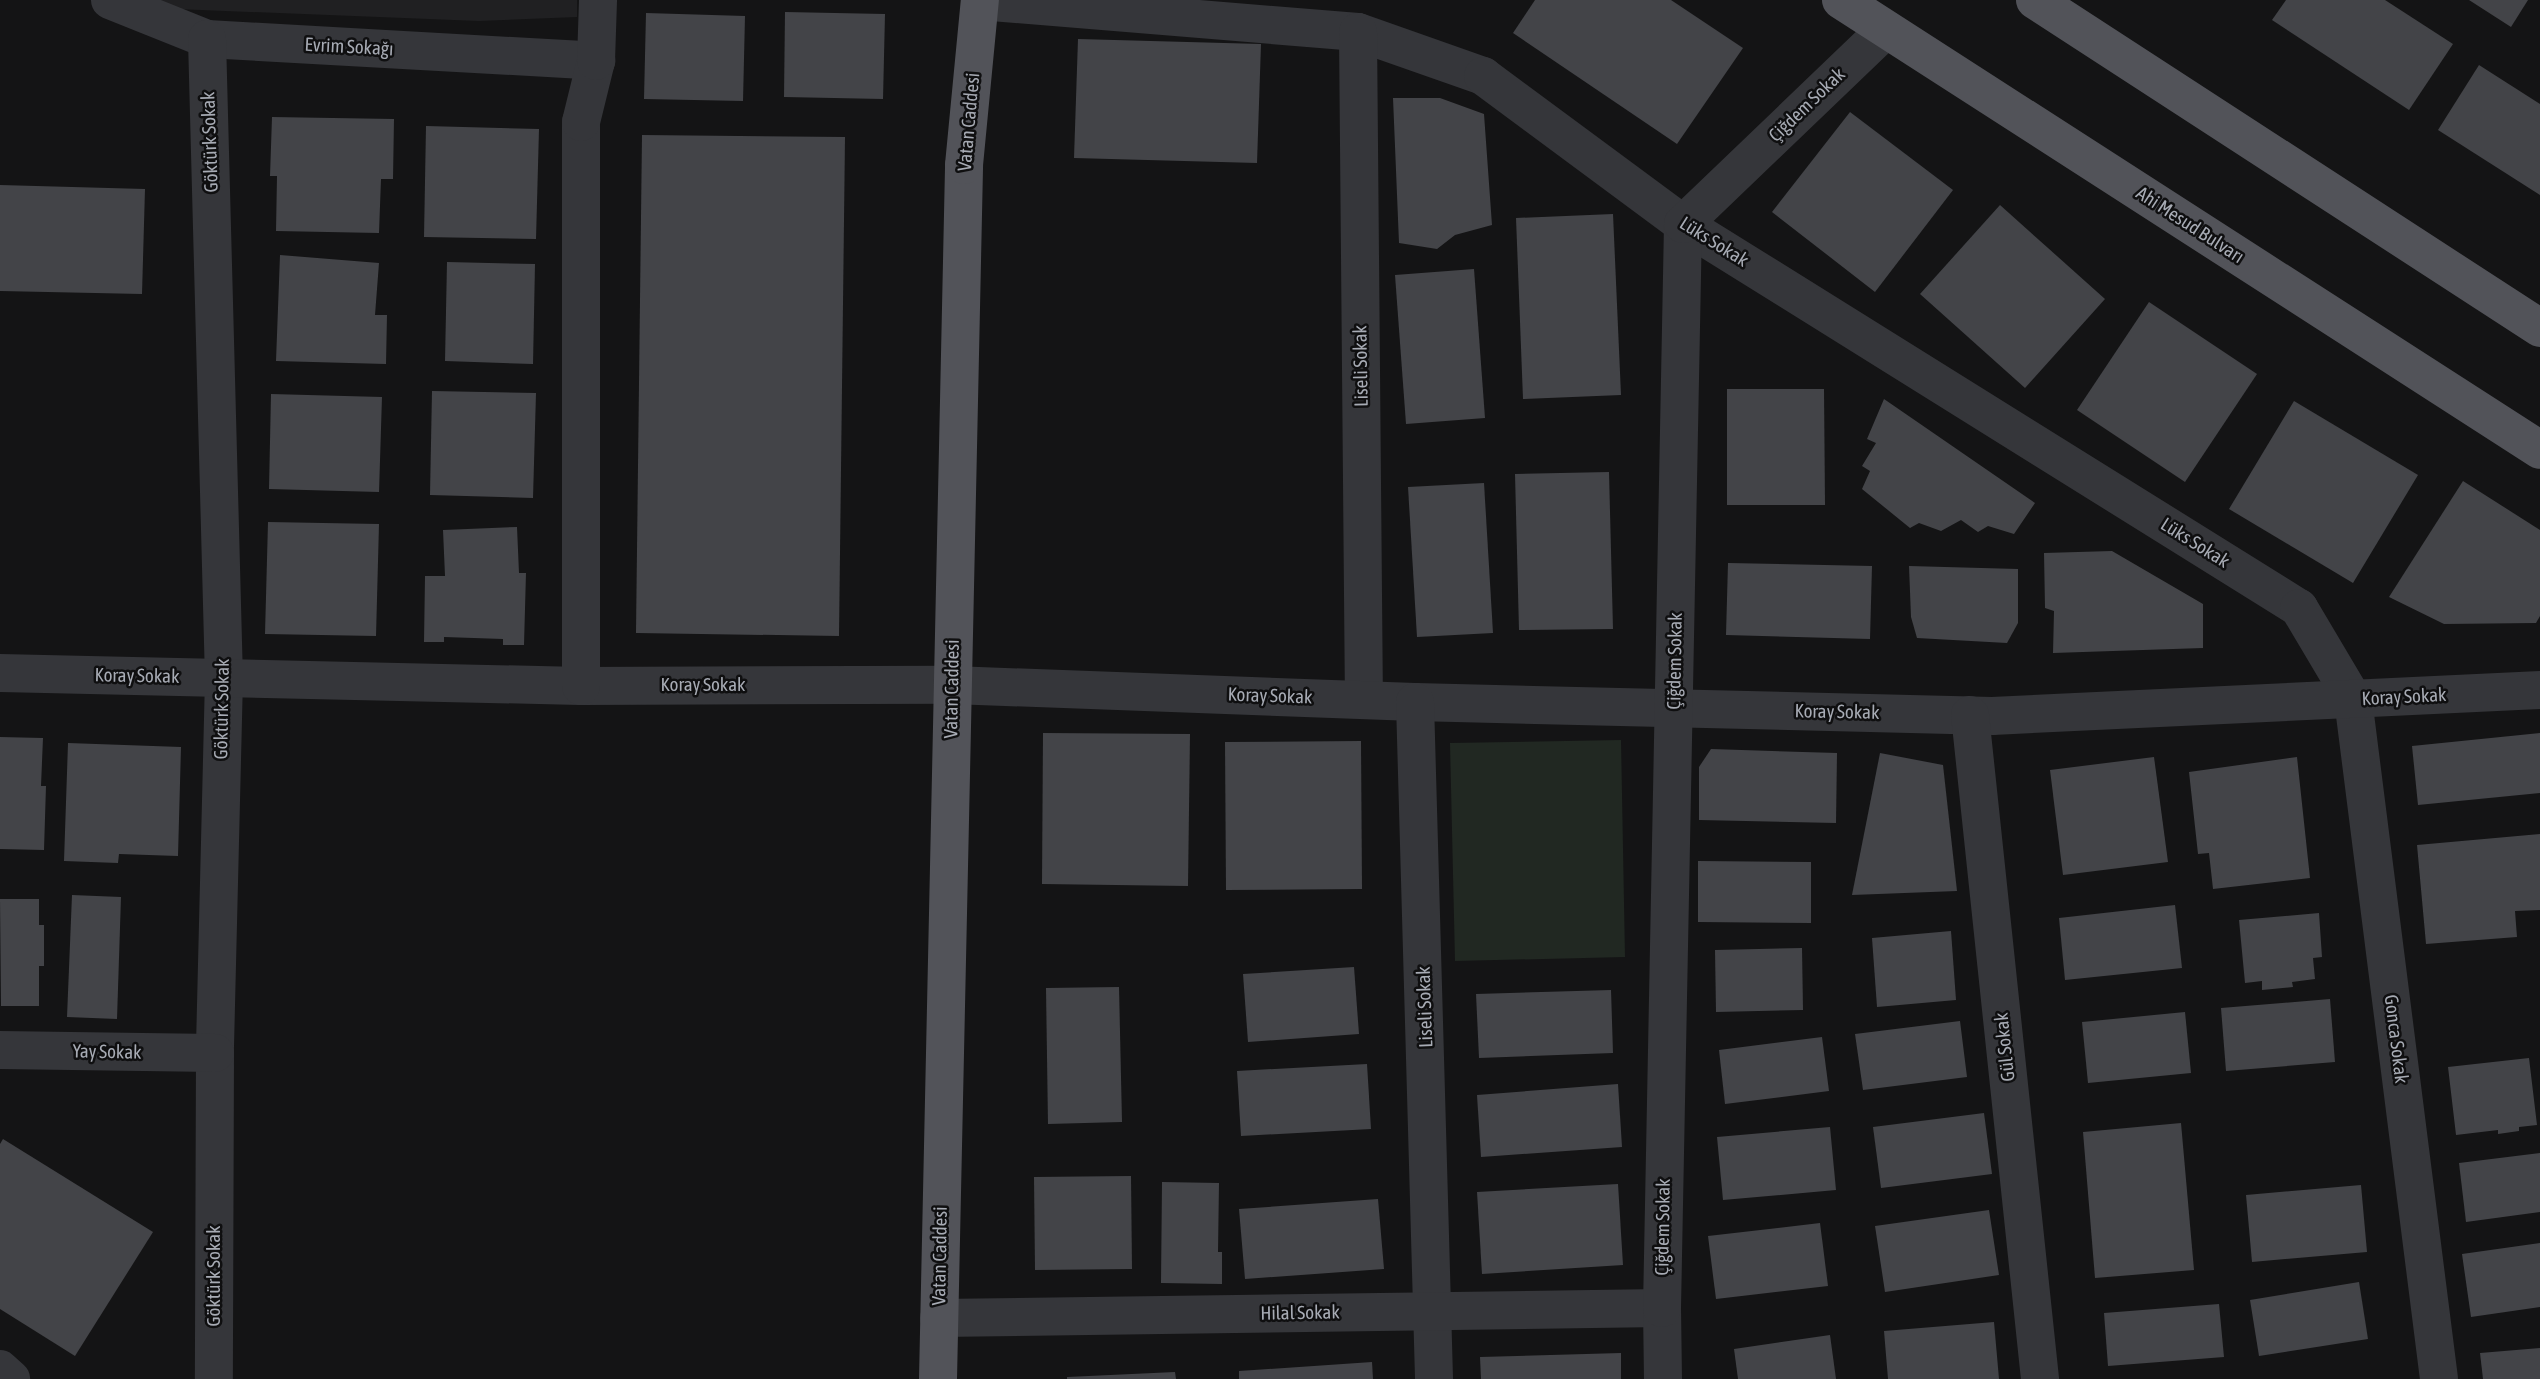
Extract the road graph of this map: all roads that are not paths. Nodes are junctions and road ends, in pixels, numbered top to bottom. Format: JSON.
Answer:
{"nodes":[{"id":1,"x":110,"y":0,"type":"edge"},
{"id":2,"x":598,"y":0,"type":"edge"},
{"id":3,"x":980,"y":0,"type":"edge"},
{"id":4,"x":1841,"y":0,"type":"edge"},
{"id":5,"x":2035,"y":0,"type":"edge"},
{"id":6,"x":1886,"y":29,"type":"junction"},
{"id":7,"x":1358,"y":32,"type":"junction"},
{"id":8,"x":207,"y":39,"type":"junction"},
{"id":9,"x":596,"y":61,"type":"junction"},
{"id":10,"x":1683,"y":224,"type":"junction"},
{"id":11,"x":2540,"y":328,"type":"edge"},
{"id":12,"x":2540,"y":450,"type":"edge"},
{"id":13,"x":0,"y":673,"type":"edge"},
{"id":14,"x":224,"y":678,"type":"junction"},
{"id":15,"x":952,"y":685,"type":"junction"},
{"id":16,"x":581,"y":686,"type":"junction"},
{"id":17,"x":2540,"y":690,"type":"edge"},
{"id":18,"x":2353,"y":699,"type":"junction"},
{"id":19,"x":1364,"y":700,"type":"junction"},
{"id":20,"x":1415,"y":702,"type":"junction"},
{"id":21,"x":1674,"y":709,"type":"junction"},
{"id":22,"x":1970,"y":715,"type":"junction"},
{"id":23,"x":0,"y":1050,"type":"edge"},
{"id":24,"x":215,"y":1053,"type":"junction"},
{"id":25,"x":1662,"y":1308,"type":"junction"},
{"id":26,"x":1434,"y":1312,"type":"junction"},
{"id":27,"x":939,"y":1318,"type":"junction"},
{"id":28,"x":0,"y":1369,"type":"edge"},
{"id":29,"x":11,"y":1379,"type":"edge"},
{"id":30,"x":214,"y":1379,"type":"edge"},
{"id":31,"x":939,"y":1379,"type":"edge"},
{"id":32,"x":1434,"y":1379,"type":"edge"},
{"id":33,"x":1663,"y":1379,"type":"edge"},
{"id":34,"x":2039,"y":1379,"type":"edge"},
{"id":35,"x":2439,"y":1379,"type":"edge"}],
"edges":[{"from":1,"to":8,"type":"street","name":"Evrim Sokağı"},
{"from":2,"to":9,"type":"street"},
{"from":3,"to":7,"type":"street","name":"Lüks Sokak"},
{"from":3,"to":15,"type":"main road","name":"Vatan Caddesi"},
{"from":4,"to":6,"type":"main road","name":"Ahi Mesud Bulvarı"},
{"from":5,"to":11,"type":"main road"},
{"from":6,"to":10,"type":"street","name":"Çiğdem Sokak"},
{"from":6,"to":12,"type":"main road","name":"Ahi Mesud Bulvarı"},
{"from":7,"to":10,"type":"street","name":"Lüks Sokak"},
{"from":7,"to":19,"type":"street","name":"Liseli Sokak"},
{"from":8,"to":9,"type":"street","name":"Evrim Sokağı"},
{"from":8,"to":14,"type":"street","name":"Göktürk Sokak"},
{"from":9,"to":16,"type":"street"},
{"from":10,"to":18,"type":"street","name":"Lüks Sokak"},
{"from":10,"to":21,"type":"street","name":"Çiğdem Sokak"},
{"from":13,"to":14,"type":"street","name":"Koray Sokak"},
{"from":14,"to":16,"type":"street","name":"Koray Sokak"},
{"from":14,"to":24,"type":"street","name":"Göktürk Sokak"},
{"from":15,"to":16,"type":"street","name":"Koray Sokak"},
{"from":15,"to":19,"type":"street","name":"Koray Sokak"},
{"from":15,"to":27,"type":"main road","name":"Vatan Caddesi"},
{"from":17,"to":18,"type":"street","name":"Koray Sokak"},
{"from":18,"to":22,"type":"street","name":"Koray Sokak"},
{"from":18,"to":35,"type":"street","name":"Gonca Sokak"},
{"from":19,"to":20,"type":"street","name":"Koray Sokak"},
{"from":20,"to":21,"type":"street","name":"Koray Sokak"},
{"from":20,"to":26,"type":"street","name":"Liseli Sokak"},
{"from":21,"to":22,"type":"street","name":"Koray Sokak"},
{"from":21,"to":25,"type":"street","name":"Çiğdem Sokak"},
{"from":22,"to":34,"type":"street","name":"Gül Sokak"},
{"from":23,"to":24,"type":"street","name":"Yay Sokak"},
{"from":24,"to":30,"type":"street","name":"Göktürk Sokak"},
{"from":25,"to":26,"type":"street","name":"Hilal Sokak"},
{"from":25,"to":33,"type":"street","name":"Çiğdem Sokak"},
{"from":26,"to":27,"type":"street","name":"Hilal Sokak"},
{"from":26,"to":32,"type":"street","name":"Liseli Sokak"},
{"from":27,"to":31,"type":"main road","name":"Vatan Caddesi"},
{"from":28,"to":29,"type":"street"}]}
